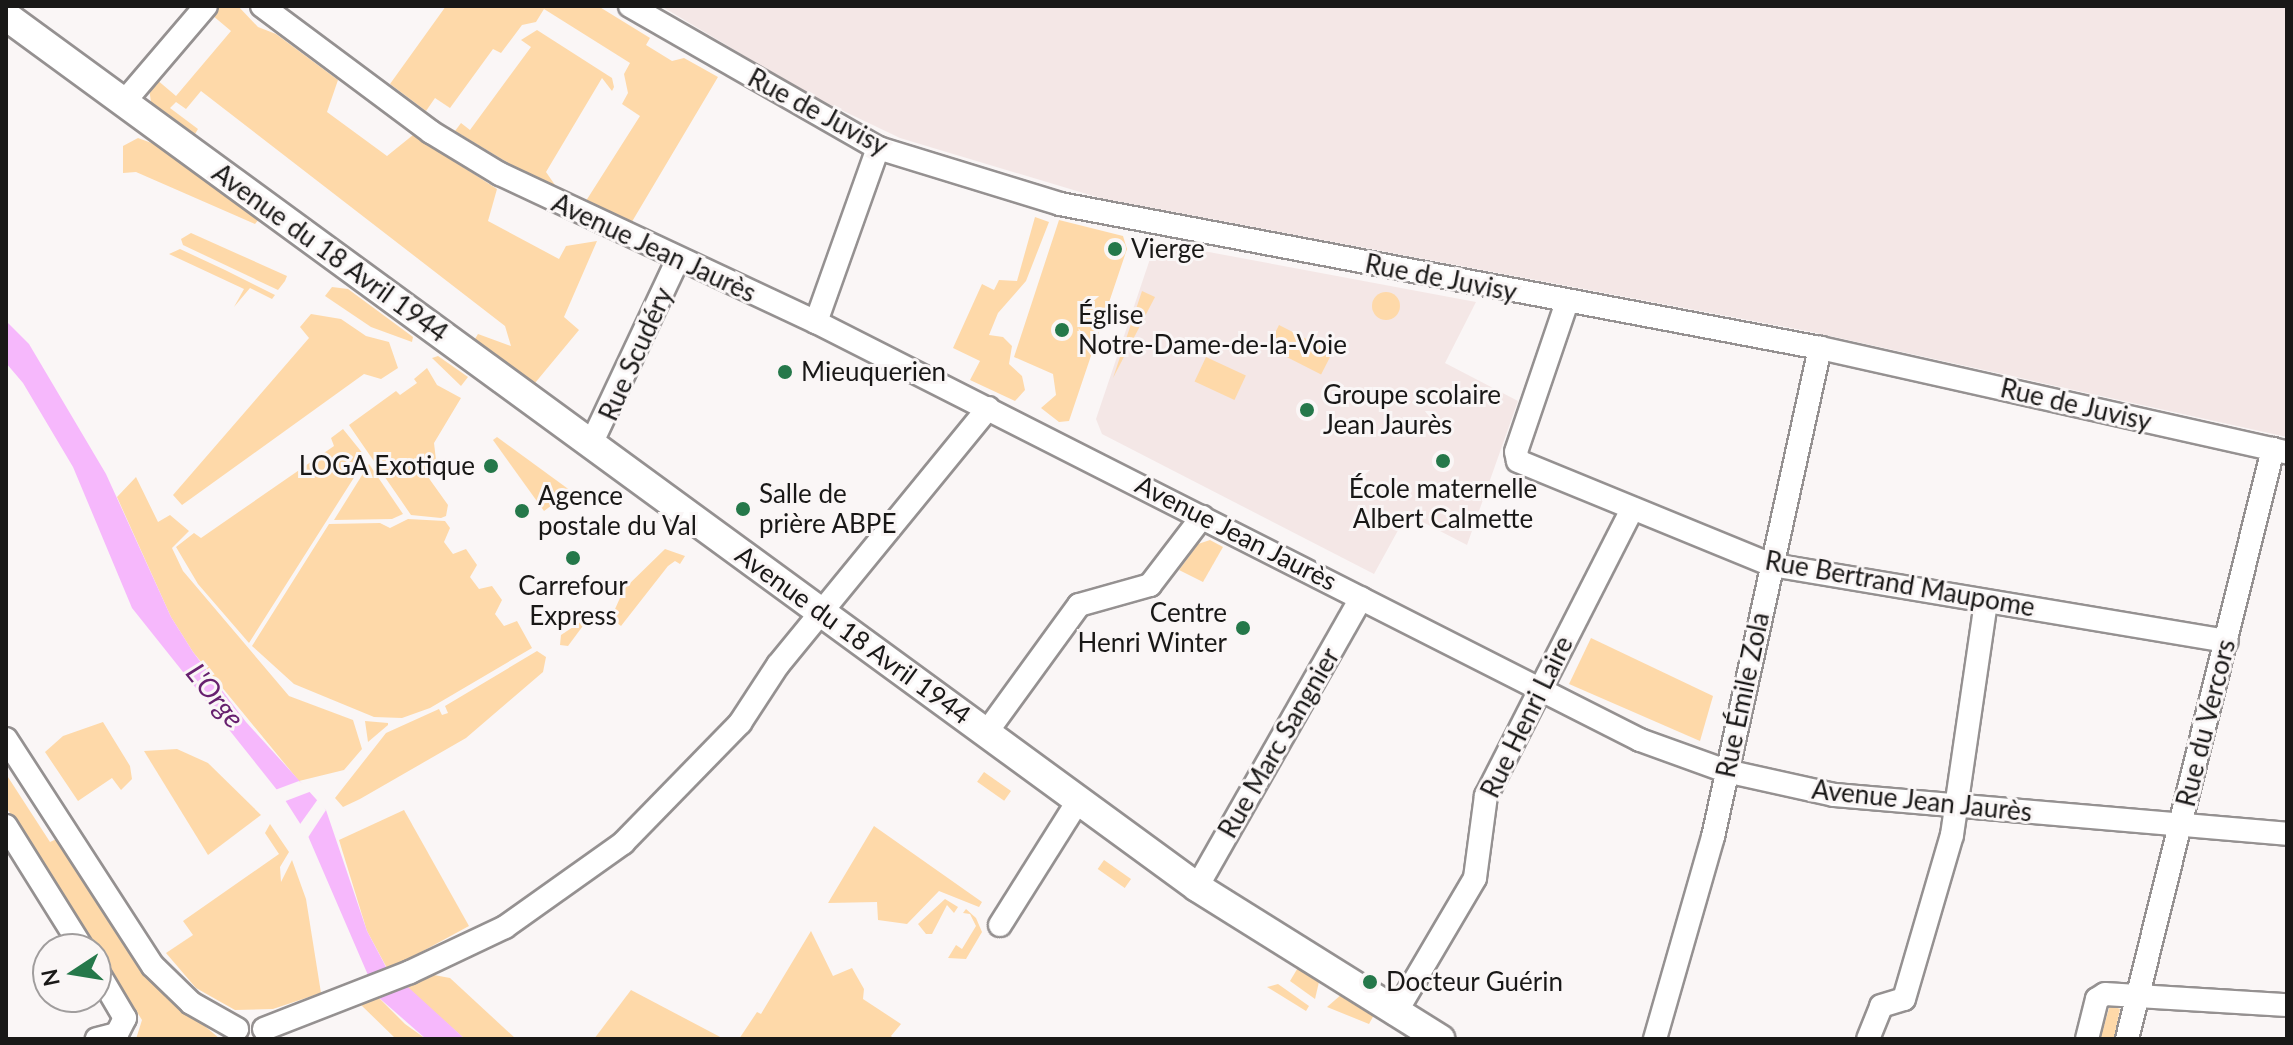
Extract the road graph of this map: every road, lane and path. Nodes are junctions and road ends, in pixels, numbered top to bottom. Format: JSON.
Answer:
{"nodes":[{"id":1,"x":206,"y":6,"type":"edge"},
{"id":2,"x":262,"y":6,"type":"edge"},
{"id":3,"x":630,"y":6,"type":"edge"},
{"id":4,"x":6,"y":16,"type":"edge"},
{"id":5,"x":124,"y":102,"type":"junction"},
{"id":6,"x":878,"y":148,"type":"junction"},
{"id":7,"x":677,"y":261,"type":"junction"},
{"id":8,"x":1567,"y":302,"type":"junction"},
{"id":9,"x":816,"y":322,"type":"junction"},
{"id":10,"x":1820,"y":348,"type":"junction"},
{"id":11,"x":988,"y":408,"type":"junction"},
{"id":12,"x":591,"y":444,"type":"junction"},
{"id":13,"x":2280,"y":451,"type":"edge"},
{"id":14,"x":1632,"y":509,"type":"junction"},
{"id":15,"x":1202,"y":517,"type":"junction"},
{"id":16,"x":1772,"y":565,"type":"junction"},
{"id":17,"x":1361,"y":598,"type":"junction"},
{"id":18,"x":1986,"y":601,"type":"junction"},
{"id":19,"x":822,"y":614,"type":"junction"},
{"id":20,"x":2227,"y":641,"type":"junction"},
{"id":21,"x":1537,"y":690,"type":"junction"},
{"id":22,"x":986,"y":733,"type":"junction"},
{"id":23,"x":6,"y":739,"type":"edge"},
{"id":24,"x":1726,"y":771,"type":"junction"},
{"id":25,"x":1078,"y":801,"type":"junction"},
{"id":26,"x":1955,"y":806,"type":"junction"},
{"id":27,"x":6,"y":826,"type":"edge"},
{"id":28,"x":2180,"y":826,"type":"junction"},
{"id":29,"x":2287,"y":834,"type":"edge"},
{"id":30,"x":1197,"y":887,"type":"junction"},
{"id":31,"x":1000,"y":925,"type":"dead end"},
{"id":32,"x":73,"y":933,"type":"edge"},
{"id":33,"x":112,"y":996,"type":"edge"},
{"id":34,"x":2138,"y":996,"type":"junction"},
{"id":35,"x":2287,"y":1005,"type":"edge"},
{"id":36,"x":1395,"y":1014,"type":"junction"},
{"id":37,"x":236,"y":1034,"type":"edge"},
{"id":38,"x":265,"y":1034,"type":"edge"},
{"id":39,"x":97,"y":1039,"type":"edge"},
{"id":40,"x":1440,"y":1039,"type":"edge"},
{"id":41,"x":1655,"y":1039,"type":"edge"},
{"id":42,"x":1868,"y":1039,"type":"edge"},
{"id":43,"x":2087,"y":1039,"type":"edge"},
{"id":44,"x":2127,"y":1039,"type":"edge"}],
"edges":[{"from":1,"to":5,"type":"street"},
{"from":2,"to":7,"type":"street","name":"Avenue Jean Jaurès"},
{"from":3,"to":6,"type":"street","name":"Rue de Juvisy"},
{"from":4,"to":5,"type":"street","name":"Avenue du 18 Avril 1944"},
{"from":5,"to":12,"type":"street","name":"Avenue du 18 Avril 1944"},
{"from":6,"to":8,"type":"street","name":"Rue de Juvisy"},
{"from":6,"to":9,"type":"street"},
{"from":7,"to":9,"type":"street","name":"Avenue Jean Jaurès"},
{"from":7,"to":12,"type":"street","name":"Rue Scudéry"},
{"from":8,"to":10,"type":"street","name":"Rue de Juvisy"},
{"from":8,"to":14,"type":"street","name":"Rue Bertrand Maupome"},
{"from":9,"to":11,"type":"street","name":"Avenue Jean Jaurès"},
{"from":10,"to":13,"type":"street","name":"Rue de Juvisy"},
{"from":10,"to":16,"type":"street","name":"Rue Émile Zola"},
{"from":11,"to":15,"type":"street","name":"Avenue Jean Jaurès"},
{"from":11,"to":19,"type":"street"},
{"from":12,"to":19,"type":"street","name":"Avenue du 18 Avril 1944"},
{"from":13,"to":20,"type":"street","name":"Rue du Vercors"},
{"from":14,"to":16,"type":"street","name":"Rue Bertrand Maupome"},
{"from":14,"to":21,"type":"street","name":"Rue Henri Laire"},
{"from":15,"to":17,"type":"street","name":"Avenue Jean Jaurès"},
{"from":15,"to":22,"type":"street"},
{"from":16,"to":18,"type":"street","name":"Rue Bertrand Maupome"},
{"from":16,"to":24,"type":"street","name":"Rue Émile Zola"},
{"from":17,"to":21,"type":"street","name":"Avenue Jean Jaurès"},
{"from":17,"to":30,"type":"street","name":"Rue Marc Sangnier"},
{"from":18,"to":20,"type":"street","name":"Rue Bertrand Maupome"},
{"from":18,"to":26,"type":"street"},
{"from":19,"to":22,"type":"street","name":"Avenue du 18 Avril 1944"},
{"from":19,"to":38,"type":"street"},
{"from":20,"to":28,"type":"street","name":"Rue du Vercors"},
{"from":21,"to":24,"type":"street","name":"Avenue Jean Jaurès"},
{"from":21,"to":36,"type":"street","name":"Rue Henri Laire"},
{"from":22,"to":25,"type":"street","name":"Avenue du 18 Avril 1944"},
{"from":23,"to":37,"type":"street"},
{"from":24,"to":26,"type":"street","name":"Avenue Jean Jaurès"},
{"from":24,"to":41,"type":"street","name":"Rue Émile Zola"},
{"from":25,"to":30,"type":"street","name":"Avenue du 18 Avril 1944"},
{"from":25,"to":31,"type":"street"},
{"from":26,"to":28,"type":"street","name":"Avenue Jean Jaurès"},
{"from":26,"to":42,"type":"street"},
{"from":27,"to":32,"type":"street"},
{"from":28,"to":29,"type":"street","name":"Avenue Jean Jaurès"},
{"from":28,"to":34,"type":"street","name":"Rue du Vercors"},
{"from":30,"to":36,"type":"street","name":"Avenue du 18 Avril 1944"},
{"from":33,"to":39,"type":"street"},
{"from":34,"to":35,"type":"street"},
{"from":34,"to":43,"type":"street"},
{"from":34,"to":44,"type":"street","name":"Rue du Vercors"},
{"from":36,"to":40,"type":"street","name":"Avenue du 18 Avril 1944"},
{"from":37,"to":38,"type":"street"}]}
